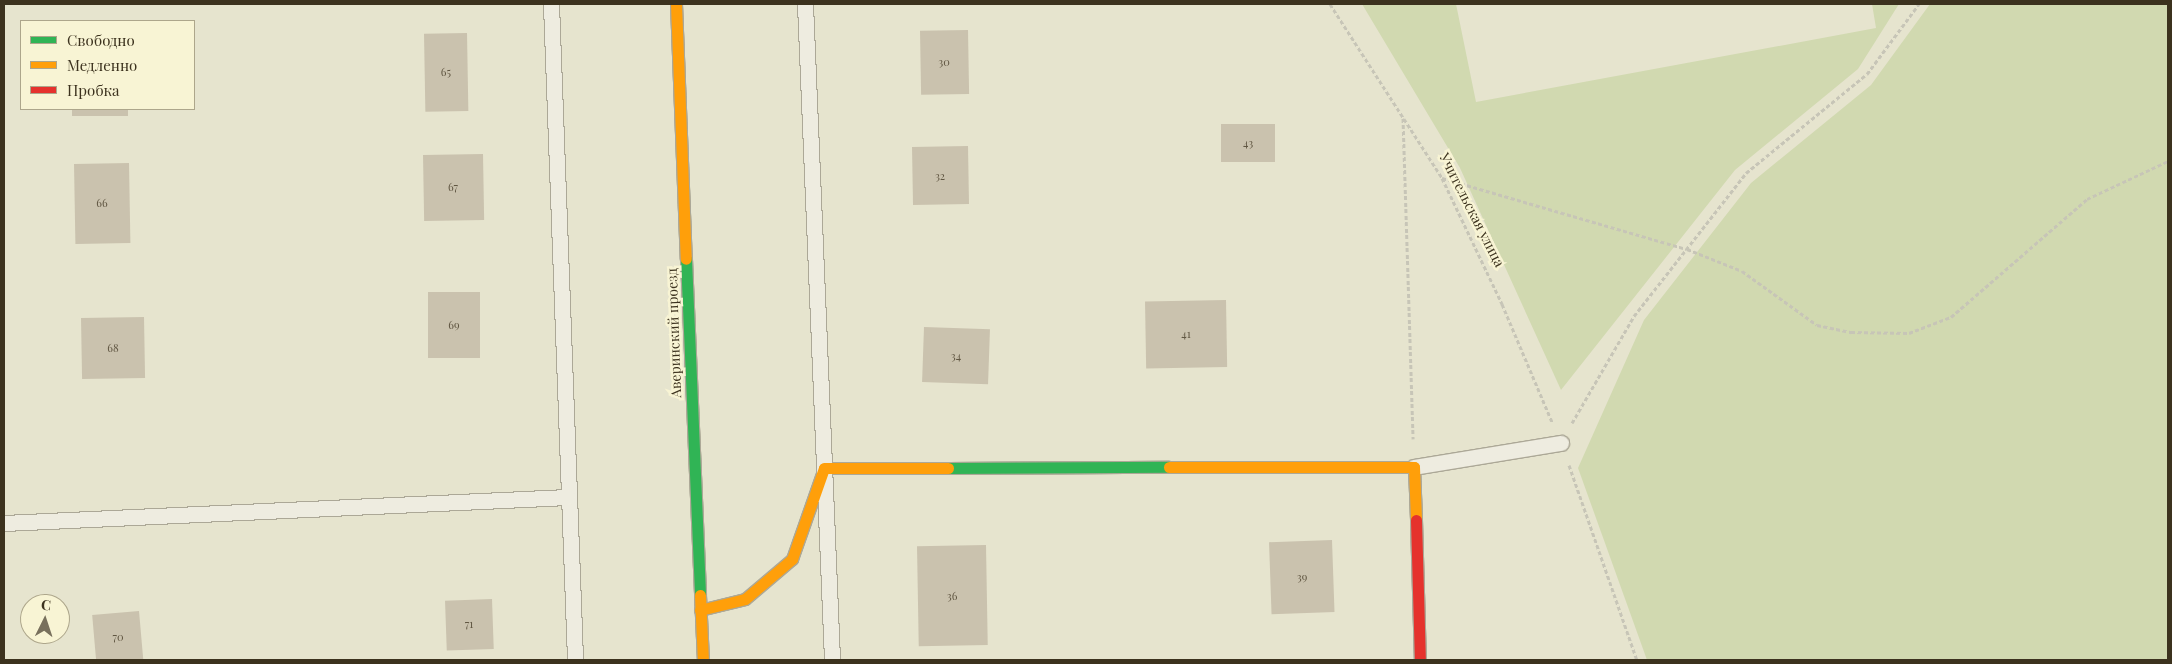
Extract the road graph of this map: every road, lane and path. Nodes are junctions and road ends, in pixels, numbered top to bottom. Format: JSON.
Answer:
{"nodes":[{"id":1,"x":551,"y":4,"type":"edge"},
{"id":2,"x":676,"y":4,"type":"edge"},
{"id":3,"x":805,"y":4,"type":"edge"},
{"id":4,"x":1330,"y":4,"type":"edge"},
{"id":5,"x":1919,"y":4,"type":"edge"},
{"id":6,"x":1403,"y":116,"type":"junction"},
{"id":7,"x":2168,"y":161,"type":"edge"},
{"id":8,"x":1442,"y":178,"type":"junction"},
{"id":9,"x":1687,"y":249,"type":"junction"},
{"id":10,"x":1561,"y":443,"type":"junction"},
{"id":11,"x":1414,"y":467,"type":"junction"},
{"id":12,"x":824,"y":468,"type":"junction"},
{"id":13,"x":567,"y":497,"type":"junction"},
{"id":14,"x":4,"y":523,"type":"edge"},
{"id":15,"x":700,"y":610,"type":"junction"},
{"id":16,"x":575,"y":660,"type":"edge"},
{"id":17,"x":703,"y":660,"type":"edge"},
{"id":18,"x":832,"y":660,"type":"edge"},
{"id":19,"x":1420,"y":660,"type":"edge"},
{"id":20,"x":1637,"y":660,"type":"edge"}],
"edges":[{"from":1,"to":13,"type":"lane"},
{"from":2,"to":15,"type":"street","name":"Аверинский проезд"},
{"from":3,"to":12,"type":"lane"},
{"from":4,"to":6,"type":"path","name":"Учительская улица"},
{"from":5,"to":9,"type":"path"},
{"from":6,"to":8,"type":"path","name":"Учительская улица"},
{"from":6,"to":11,"type":"path"},
{"from":7,"to":9,"type":"path"},
{"from":8,"to":9,"type":"path"},
{"from":8,"to":10,"type":"path","name":"Учительская улица"},
{"from":9,"to":10,"type":"path"},
{"from":10,"to":11,"type":"lane"},
{"from":10,"to":20,"type":"path","name":"Учительская улица"},
{"from":11,"to":12,"type":"street"},
{"from":11,"to":19,"type":"street"},
{"from":12,"to":15,"type":"street"},
{"from":12,"to":18,"type":"lane"},
{"from":13,"to":14,"type":"lane"},
{"from":13,"to":16,"type":"lane"},
{"from":15,"to":17,"type":"street","name":"Аверинский проезд"}]}
